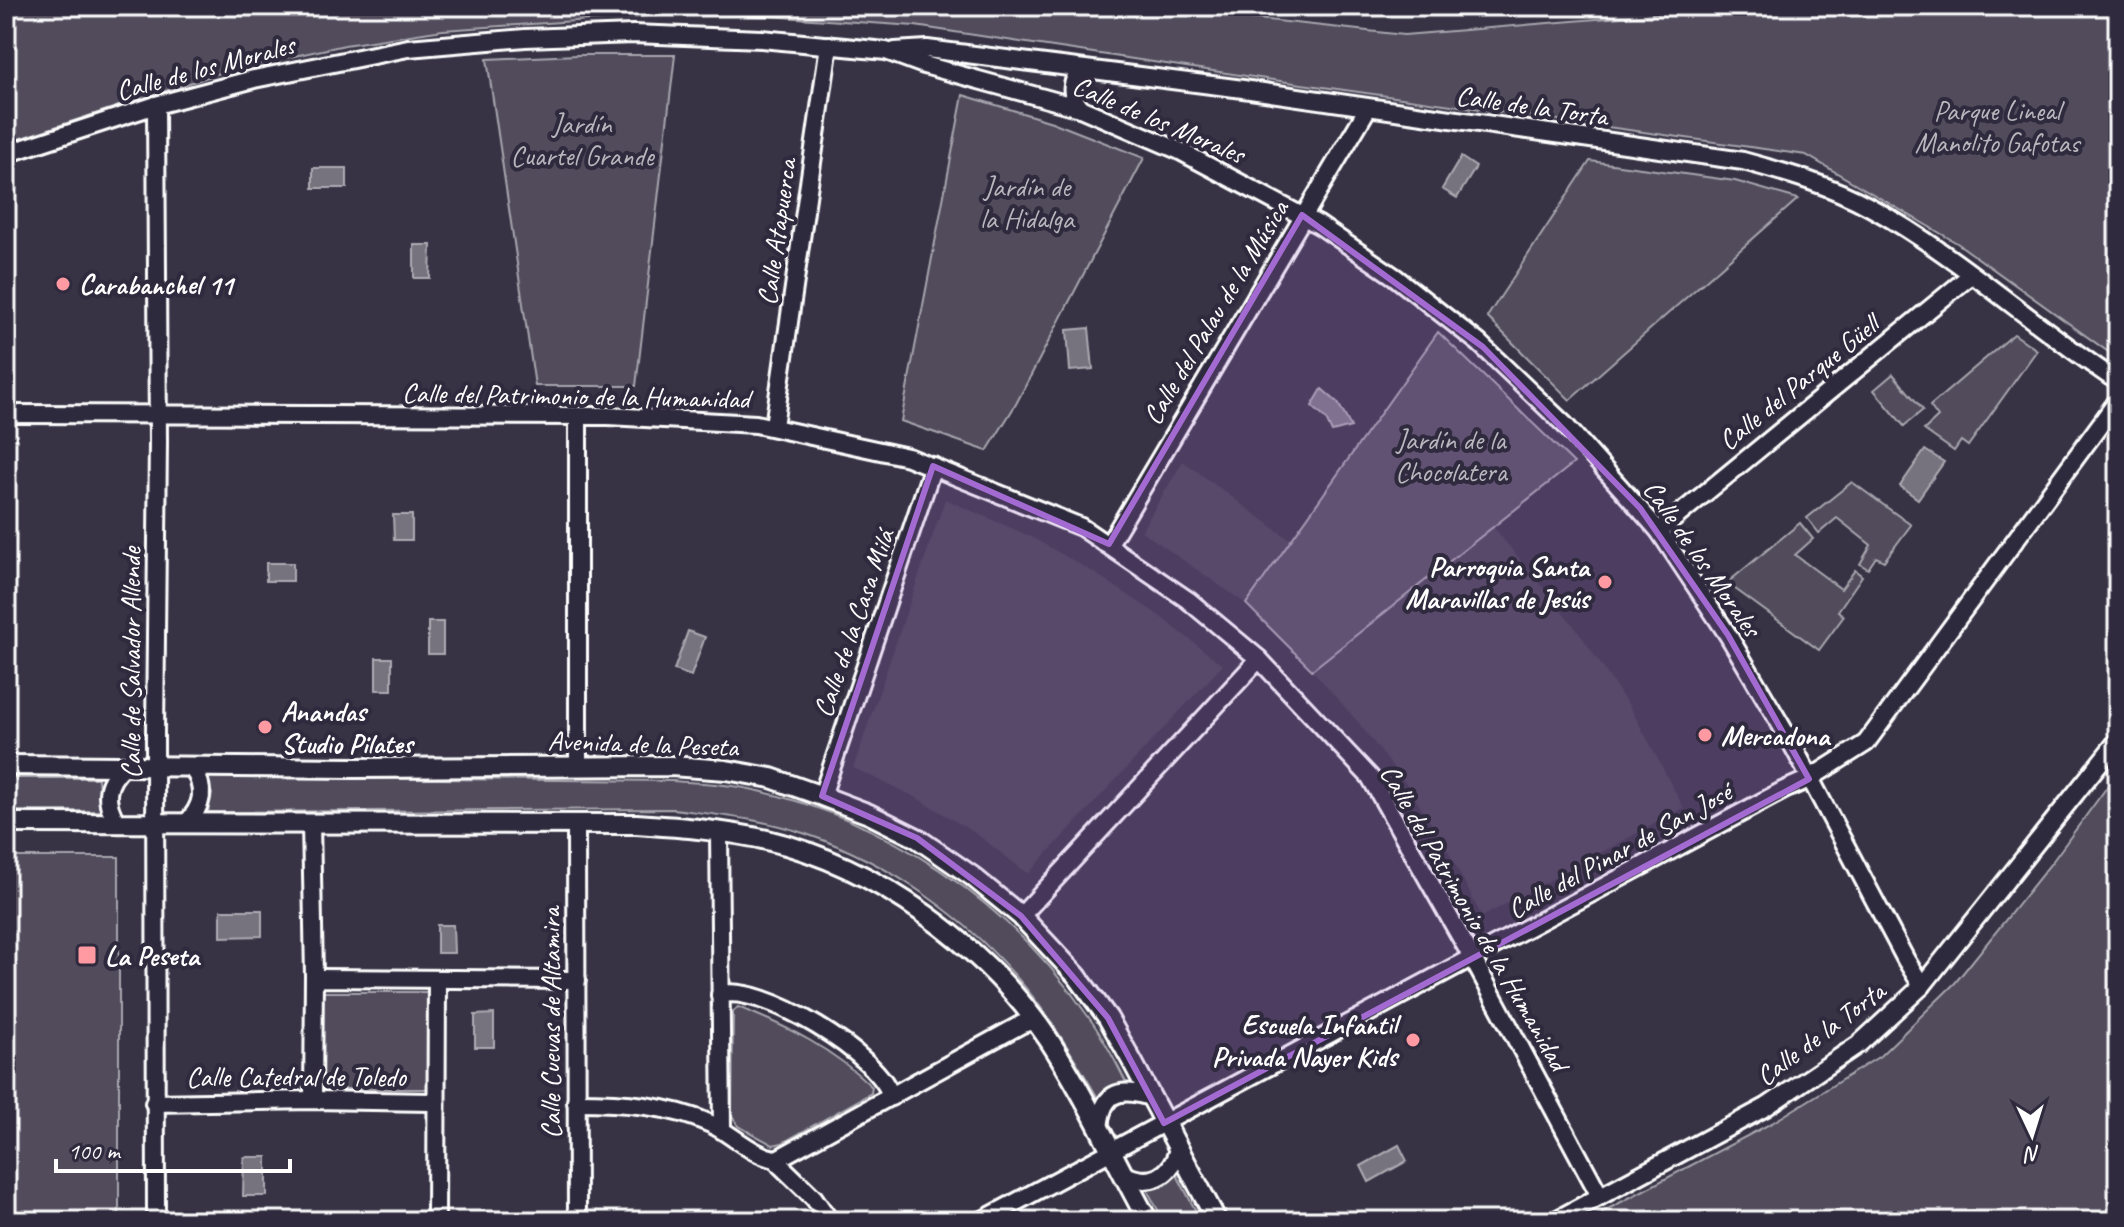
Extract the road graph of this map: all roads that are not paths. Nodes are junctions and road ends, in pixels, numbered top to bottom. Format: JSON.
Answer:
{"nodes":[{"id":1,"x":829,"y":45,"type":"junction"},
{"id":2,"x":886,"y":51,"type":"junction"},
{"id":3,"x":1093,"y":71,"type":"junction"},
{"id":4,"x":156,"y":105,"type":"junction"},
{"id":5,"x":1080,"y":108,"type":"junction"},
{"id":6,"x":1368,"y":108,"type":"junction"},
{"id":7,"x":6,"y":154,"type":"edge"},
{"id":8,"x":1302,"y":215,"type":"junction"},
{"id":9,"x":1971,"y":275,"type":"junction"},
{"id":10,"x":2114,"y":374,"type":"edge"},
{"id":11,"x":2117,"y":404,"type":"edge"},
{"id":12,"x":6,"y":414,"type":"edge"},
{"id":13,"x":158,"y":414,"type":"junction"},
{"id":14,"x":578,"y":418,"type":"junction"},
{"id":15,"x":774,"y":426,"type":"junction"},
{"id":16,"x":933,"y":466,"type":"junction"},
{"id":17,"x":1659,"y":531,"type":"junction"},
{"id":18,"x":1109,"y":544,"type":"junction"},
{"id":19,"x":1259,"y":659,"type":"junction"},
{"id":20,"x":2118,"y":740,"type":"edge"},
{"id":21,"x":6,"y":765,"type":"edge"},
{"id":22,"x":124,"y":766,"type":"junction"},
{"id":23,"x":155,"y":766,"type":"junction"},
{"id":24,"x":192,"y":766,"type":"junction"},
{"id":25,"x":578,"y":767,"type":"junction"},
{"id":26,"x":1809,"y":779,"type":"junction"},
{"id":27,"x":822,"y":796,"type":"junction"},
{"id":28,"x":6,"y":823,"type":"edge"},
{"id":29,"x":117,"y":823,"type":"junction"},
{"id":30,"x":311,"y":823,"type":"junction"},
{"id":31,"x":155,"y":824,"type":"junction"},
{"id":32,"x":185,"y":824,"type":"junction"},
{"id":33,"x":576,"y":825,"type":"junction"},
{"id":34,"x":719,"y":832,"type":"junction"},
{"id":35,"x":1021,"y":916,"type":"junction"},
{"id":36,"x":1473,"y":959,"type":"junction"},
{"id":37,"x":437,"y":979,"type":"junction"},
{"id":38,"x":577,"y":980,"type":"junction"},
{"id":39,"x":314,"y":981,"type":"junction"},
{"id":40,"x":1922,"y":986,"type":"junction"},
{"id":41,"x":720,"y":995,"type":"junction"},
{"id":42,"x":1035,"y":1021,"type":"junction"},
{"id":43,"x":891,"y":1097,"type":"junction"},
{"id":44,"x":1150,"y":1097,"type":"junction"},
{"id":45,"x":436,"y":1099,"type":"junction"},
{"id":46,"x":313,"y":1100,"type":"junction"},
{"id":47,"x":576,"y":1102,"type":"junction"},
{"id":48,"x":154,"y":1103,"type":"junction"},
{"id":49,"x":1164,"y":1123,"type":"junction"},
{"id":50,"x":722,"y":1129,"type":"junction"},
{"id":51,"x":1099,"y":1129,"type":"junction"},
{"id":52,"x":1178,"y":1149,"type":"junction"},
{"id":53,"x":1111,"y":1152,"type":"junction"},
{"id":54,"x":777,"y":1159,"type":"junction"},
{"id":55,"x":1123,"y":1174,"type":"junction"},
{"id":56,"x":1600,"y":1196,"type":"junction"},
{"id":57,"x":156,"y":1221,"type":"edge"},
{"id":58,"x":436,"y":1221,"type":"edge"},
{"id":59,"x":577,"y":1221,"type":"edge"},
{"id":60,"x":830,"y":1221,"type":"edge"},
{"id":61,"x":981,"y":1221,"type":"edge"},
{"id":62,"x":1148,"y":1221,"type":"edge"},
{"id":63,"x":1217,"y":1221,"type":"edge"},
{"id":64,"x":1554,"y":1221,"type":"edge"}],
"edges":[{"from":1,"to":2,"type":"street","name":"Calle de los Morales"},
{"from":1,"to":4,"type":"street","name":"Calle de los Morales"},
{"from":1,"to":15,"type":"street","name":"Calle Atapuerca"},
{"from":2,"to":3,"type":"street","name":"Calle de la Torta"},
{"from":2,"to":5,"type":"street","name":"Calle de los Morales"},
{"from":3,"to":5,"type":"street"},
{"from":3,"to":6,"type":"street","name":"Calle de la Torta"},
{"from":4,"to":7,"type":"street","name":"Calle de los Morales"},
{"from":4,"to":13,"type":"street","name":"Calle de Salvador Allende"},
{"from":5,"to":8,"type":"street","name":"Calle de los Morales"},
{"from":6,"to":8,"type":"street","name":"Calle del Palau de la Música"},
{"from":6,"to":9,"type":"street","name":"Calle de la Torta"},
{"from":8,"to":17,"type":"street","name":"Calle de los Morales"},
{"from":8,"to":18,"type":"street","name":"Calle del Palau de la Música"},
{"from":9,"to":10,"type":"street","name":"Calle de la Torta"},
{"from":9,"to":17,"type":"street","name":"Calle del Parque Güell"},
{"from":10,"to":11,"type":"street"},
{"from":11,"to":26,"type":"street","name":"Calle del Pinar de San José"},
{"from":12,"to":13,"type":"street","name":"Calle del Patrimonio de la Humanidad"},
{"from":13,"to":14,"type":"street","name":"Calle del Patrimonio de la Humanidad"},
{"from":13,"to":23,"type":"street","name":"Calle de Salvador Allende"},
{"from":14,"to":15,"type":"street","name":"Calle del Patrimonio de la Humanidad"},
{"from":14,"to":25,"type":"street"},
{"from":15,"to":16,"type":"street","name":"Calle del Patrimonio de la Humanidad"},
{"from":16,"to":18,"type":"street","name":"Calle del Patrimonio de la Humanidad"},
{"from":16,"to":27,"type":"street","name":"Calle de la Casa Milá"},
{"from":17,"to":26,"type":"street","name":"Calle de los Morales"},
{"from":18,"to":19,"type":"street","name":"Calle del Patrimonio de la Humanidad"},
{"from":19,"to":35,"type":"street"},
{"from":19,"to":36,"type":"street","name":"Calle del Patrimonio de la Humanidad"},
{"from":20,"to":40,"type":"street","name":"Calle de la Torta"},
{"from":21,"to":22,"type":"street","name":"Avenida de la Peseta"},
{"from":22,"to":23,"type":"street","name":"Avenida de la Peseta"},
{"from":22,"to":29,"type":"street"},
{"from":23,"to":24,"type":"street","name":"Avenida de la Peseta"},
{"from":23,"to":31,"type":"street","name":"Calle de Salvador Allende"},
{"from":24,"to":25,"type":"street","name":"Avenida de la Peseta"},
{"from":24,"to":32,"type":"street"},
{"from":25,"to":27,"type":"street","name":"Avenida de la Peseta"},
{"from":26,"to":36,"type":"street","name":"Calle del Pinar de San José"},
{"from":26,"to":40,"type":"street","name":"Calle de los Morales"},
{"from":27,"to":35,"type":"street","name":"Avenida de la Peseta"},
{"from":28,"to":29,"type":"street"},
{"from":29,"to":31,"type":"street"},
{"from":30,"to":32,"type":"street"},
{"from":30,"to":33,"type":"street"},
{"from":30,"to":39,"type":"street"},
{"from":31,"to":32,"type":"street"},
{"from":31,"to":48,"type":"street","name":"Calle de Salvador Allende"},
{"from":33,"to":34,"type":"street"},
{"from":33,"to":38,"type":"street","name":"Calle Cuevas de Altamira"},
{"from":34,"to":41,"type":"street"},
{"from":34,"to":42,"type":"street"},
{"from":35,"to":44,"type":"street","name":"Avenida de la Peseta"},
{"from":36,"to":49,"type":"street","name":"Calle del Pinar de San José"},
{"from":36,"to":56,"type":"street","name":"Calle del Patrimonio de la Humanidad"},
{"from":37,"to":38,"type":"street"},
{"from":37,"to":39,"type":"street"},
{"from":37,"to":45,"type":"street"},
{"from":38,"to":47,"type":"street","name":"Calle Cuevas de Altamira"},
{"from":39,"to":46,"type":"street"},
{"from":40,"to":56,"type":"street","name":"Calle de la Torta"},
{"from":41,"to":43,"type":"street"},
{"from":41,"to":50,"type":"street"},
{"from":42,"to":43,"type":"street"},
{"from":42,"to":51,"type":"street"},
{"from":43,"to":54,"type":"street"},
{"from":44,"to":49,"type":"street","name":"Avenida de la Peseta"},
{"from":44,"to":51,"type":"street"},
{"from":45,"to":46,"type":"street","name":"Calle Catedral de Toledo"},
{"from":45,"to":58,"type":"street"},
{"from":46,"to":48,"type":"street","name":"Calle Catedral de Toledo"},
{"from":47,"to":50,"type":"street"},
{"from":47,"to":59,"type":"street","name":"Calle Cuevas de Altamira"},
{"from":48,"to":57,"type":"street","name":"Calle de Salvador Allende"},
{"from":49,"to":52,"type":"street","name":"Avenida de la Peseta"},
{"from":49,"to":53,"type":"street","name":"Calle del Pinar de San José"},
{"from":50,"to":54,"type":"street"},
{"from":51,"to":53,"type":"street"},
{"from":52,"to":55,"type":"street"},
{"from":52,"to":63,"type":"street","name":"Avenida de la Peseta"},
{"from":53,"to":55,"type":"street"},
{"from":53,"to":61,"type":"street","name":"Calle del Pinar de San José"},
{"from":54,"to":60,"type":"street"},
{"from":55,"to":62,"type":"street"},
{"from":56,"to":64,"type":"street","name":"Calle de la Torta"}]}
